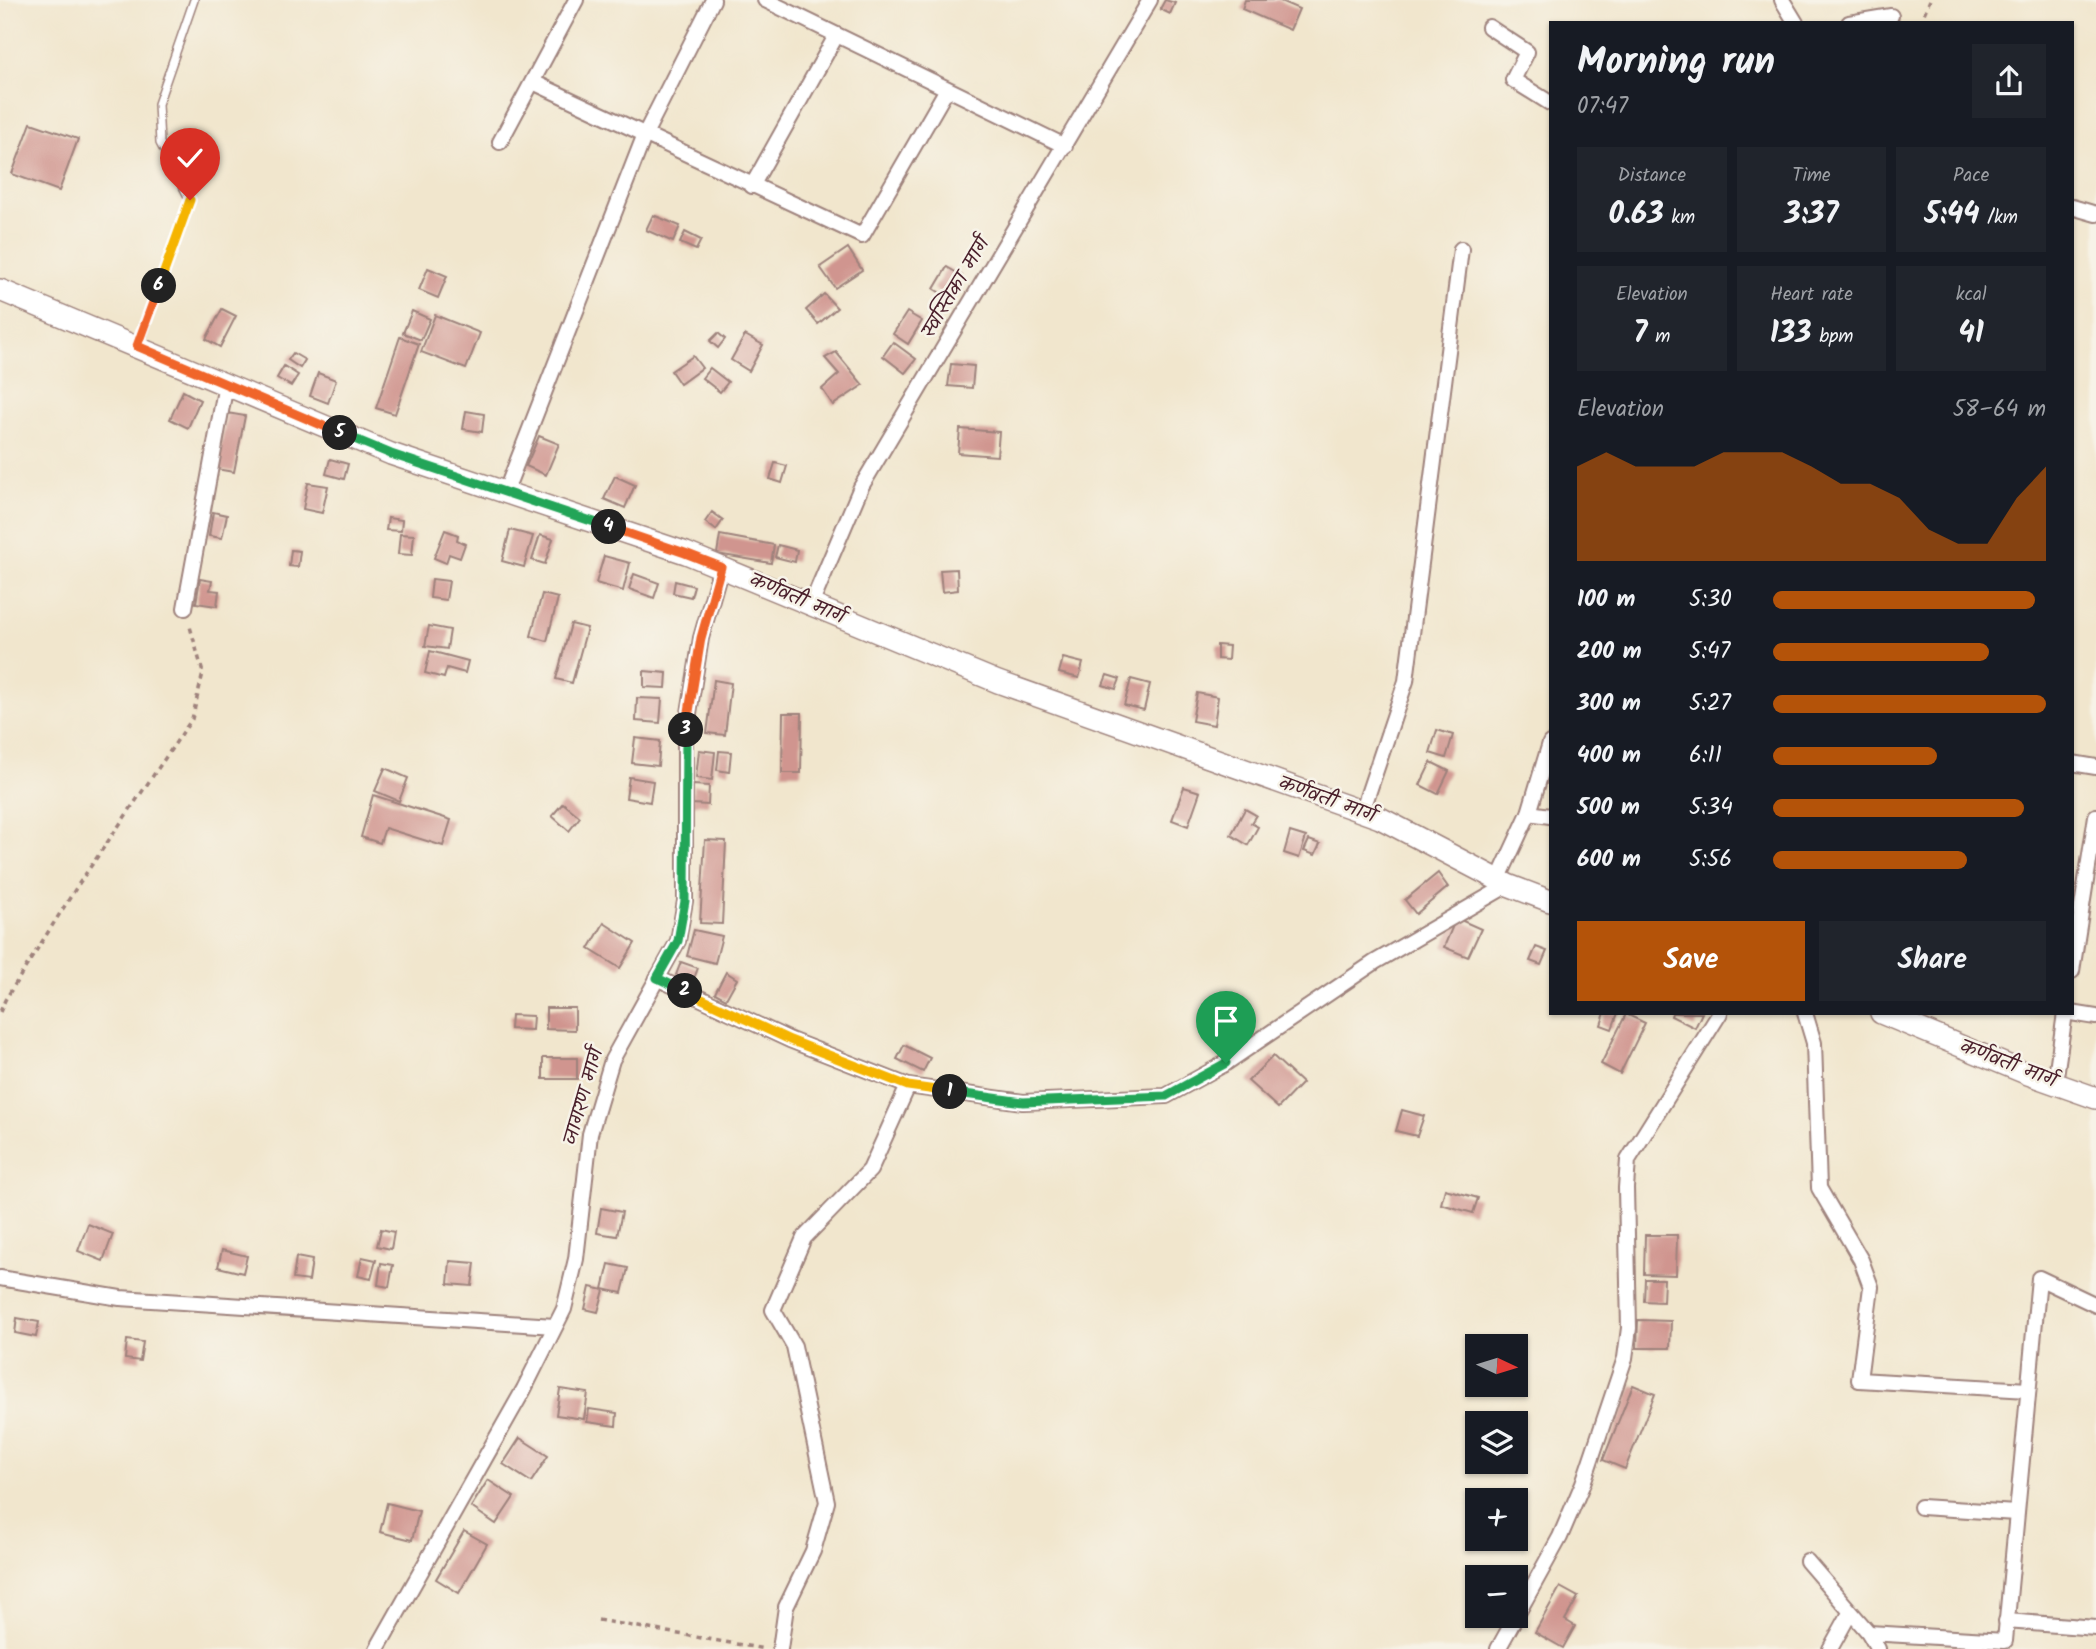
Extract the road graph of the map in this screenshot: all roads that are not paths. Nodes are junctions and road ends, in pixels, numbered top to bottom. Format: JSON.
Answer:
{"nodes":[{"id":1,"x":194,"y":0,"type":"edge"},
{"id":2,"x":576,"y":0,"type":"edge"},
{"id":3,"x":713,"y":0,"type":"edge"},
{"id":4,"x":765,"y":0,"type":"edge"},
{"id":5,"x":1150,"y":0,"type":"edge"},
{"id":6,"x":1782,"y":0,"type":"edge"},
{"id":7,"x":1891,"y":16,"type":"dead end"},
{"id":8,"x":1795,"y":21,"type":"edge"},
{"id":9,"x":1861,"y":21,"type":"edge"},
{"id":10,"x":1489,"y":27,"type":"dead end"},
{"id":11,"x":836,"y":36,"type":"junction"},
{"id":12,"x":533,"y":82,"type":"junction"},
{"id":13,"x":947,"y":89,"type":"junction"},
{"id":14,"x":1549,"y":102,"type":"edge"},
{"id":15,"x":645,"y":134,"type":"junction"},
{"id":16,"x":500,"y":142,"type":"dead end"},
{"id":17,"x":1065,"y":146,"type":"junction"},
{"id":18,"x":752,"y":186,"type":"junction"},
{"id":19,"x":2074,"y":208,"type":"edge"},
{"id":20,"x":2096,"y":214,"type":"edge"},
{"id":21,"x":1461,"y":249,"type":"dead end"},
{"id":22,"x":0,"y":290,"type":"edge"},
{"id":23,"x":137,"y":346,"type":"junction"},
{"id":24,"x":226,"y":384,"type":"junction"},
{"id":25,"x":505,"y":493,"type":"junction"},
{"id":26,"x":721,"y":567,"type":"junction"},
{"id":27,"x":811,"y":605,"type":"junction"},
{"id":28,"x":185,"y":608,"type":"road end"},
{"id":29,"x":1549,"y":746,"type":"edge"},
{"id":30,"x":2074,"y":763,"type":"edge"},
{"id":31,"x":2096,"y":767,"type":"edge"},
{"id":32,"x":1362,"y":812,"type":"junction"},
{"id":33,"x":1529,"y":813,"type":"junction"},
{"id":34,"x":1549,"y":816,"type":"edge"},
{"id":35,"x":2096,"y":816,"type":"edge"},
{"id":36,"x":1503,"y":882,"type":"junction"},
{"id":37,"x":2084,"y":890,"type":"edge"},
{"id":38,"x":1549,"y":901,"type":"edge"},
{"id":39,"x":2074,"y":958,"type":"edge"},
{"id":40,"x":657,"y":978,"type":"junction"},
{"id":41,"x":2074,"y":1013,"type":"edge"},
{"id":42,"x":1719,"y":1015,"type":"edge"},
{"id":43,"x":1806,"y":1015,"type":"edge"},
{"id":44,"x":1886,"y":1015,"type":"edge"},
{"id":45,"x":2066,"y":1015,"type":"edge"},
{"id":46,"x":2096,"y":1017,"type":"edge"},
{"id":47,"x":2055,"y":1083,"type":"junction"},
{"id":48,"x":908,"y":1086,"type":"junction"},
{"id":49,"x":2096,"y":1098,"type":"edge"},
{"id":50,"x":0,"y":1278,"type":"edge"},
{"id":51,"x":2096,"y":1305,"type":"edge"},
{"id":52,"x":555,"y":1326,"type":"junction"},
{"id":53,"x":2028,"y":1390,"type":"junction"},
{"id":54,"x":1921,"y":1507,"type":"dead end"},
{"id":55,"x":2016,"y":1513,"type":"junction"},
{"id":56,"x":1807,"y":1562,"type":"dead end"},
{"id":57,"x":1850,"y":1613,"type":"junction"},
{"id":58,"x":2006,"y":1621,"type":"junction"},
{"id":59,"x":2096,"y":1628,"type":"edge"},
{"id":60,"x":1869,"y":1633,"type":"junction"},
{"id":61,"x":377,"y":1649,"type":"edge"},
{"id":62,"x":780,"y":1649,"type":"edge"},
{"id":63,"x":1498,"y":1649,"type":"edge"},
{"id":64,"x":1830,"y":1649,"type":"edge"},
{"id":65,"x":1878,"y":1649,"type":"edge"}],
"edges":[{"from":1,"to":23,"type":"lane"},
{"from":2,"to":12,"type":"street"},
{"from":3,"to":15,"type":"street"},
{"from":4,"to":11,"type":"street"},
{"from":5,"to":17,"type":"street","name":"स्वस्तिका मार्ग"},
{"from":6,"to":8,"type":"street"},
{"from":7,"to":9,"type":"street"},
{"from":10,"to":14,"type":"street"},
{"from":11,"to":13,"type":"street"},
{"from":11,"to":18,"type":"street"},
{"from":12,"to":15,"type":"street"},
{"from":12,"to":16,"type":"street"},
{"from":13,"to":17,"type":"street"},
{"from":13,"to":18,"type":"street"},
{"from":15,"to":18,"type":"street"},
{"from":15,"to":25,"type":"street"},
{"from":17,"to":27,"type":"street","name":"स्वस्तिका मार्ग"},
{"from":19,"to":20,"type":"street"},
{"from":21,"to":32,"type":"street"},
{"from":22,"to":23,"type":"main road","name":"कर्णवती मार्ग"},
{"from":23,"to":24,"type":"main road","name":"कर्णवती मार्ग"},
{"from":24,"to":25,"type":"main road","name":"कर्णवती मार्ग"},
{"from":24,"to":28,"type":"street"},
{"from":25,"to":26,"type":"main road","name":"कर्णवती मार्ग"},
{"from":26,"to":27,"type":"main road","name":"कर्णवती मार्ग"},
{"from":26,"to":40,"type":"street","name":"जागरण मार्ग"},
{"from":27,"to":32,"type":"main road","name":"कर्णवती मार्ग"},
{"from":29,"to":33,"type":"street"},
{"from":30,"to":31,"type":"street"},
{"from":32,"to":36,"type":"main road","name":"कर्णवती मार्ग"},
{"from":33,"to":34,"type":"street"},
{"from":33,"to":36,"type":"street"},
{"from":35,"to":37,"type":"street"},
{"from":36,"to":38,"type":"main road","name":"कर्णवती मार्ग"},
{"from":36,"to":48,"type":"street"},
{"from":37,"to":39,"type":"street"},
{"from":40,"to":48,"type":"street"},
{"from":40,"to":52,"type":"street","name":"जागरण मार्ग"},
{"from":41,"to":46,"type":"street"},
{"from":42,"to":63,"type":"street"},
{"from":43,"to":53,"type":"street"},
{"from":44,"to":47,"type":"main road","name":"कर्णवती मार्ग"},
{"from":45,"to":47,"type":"street"},
{"from":47,"to":49,"type":"main road","name":"कर्णवती मार्ग"},
{"from":48,"to":62,"type":"street"},
{"from":50,"to":52,"type":"street"},
{"from":51,"to":53,"type":"street"},
{"from":52,"to":61,"type":"street","name":"जागरण मार्ग"},
{"from":53,"to":55,"type":"street"},
{"from":54,"to":55,"type":"street"},
{"from":55,"to":58,"type":"street"},
{"from":56,"to":57,"type":"street"},
{"from":57,"to":60,"type":"street"},
{"from":57,"to":64,"type":"street"},
{"from":58,"to":59,"type":"street"},
{"from":58,"to":60,"type":"street"},
{"from":60,"to":65,"type":"street"}]}
